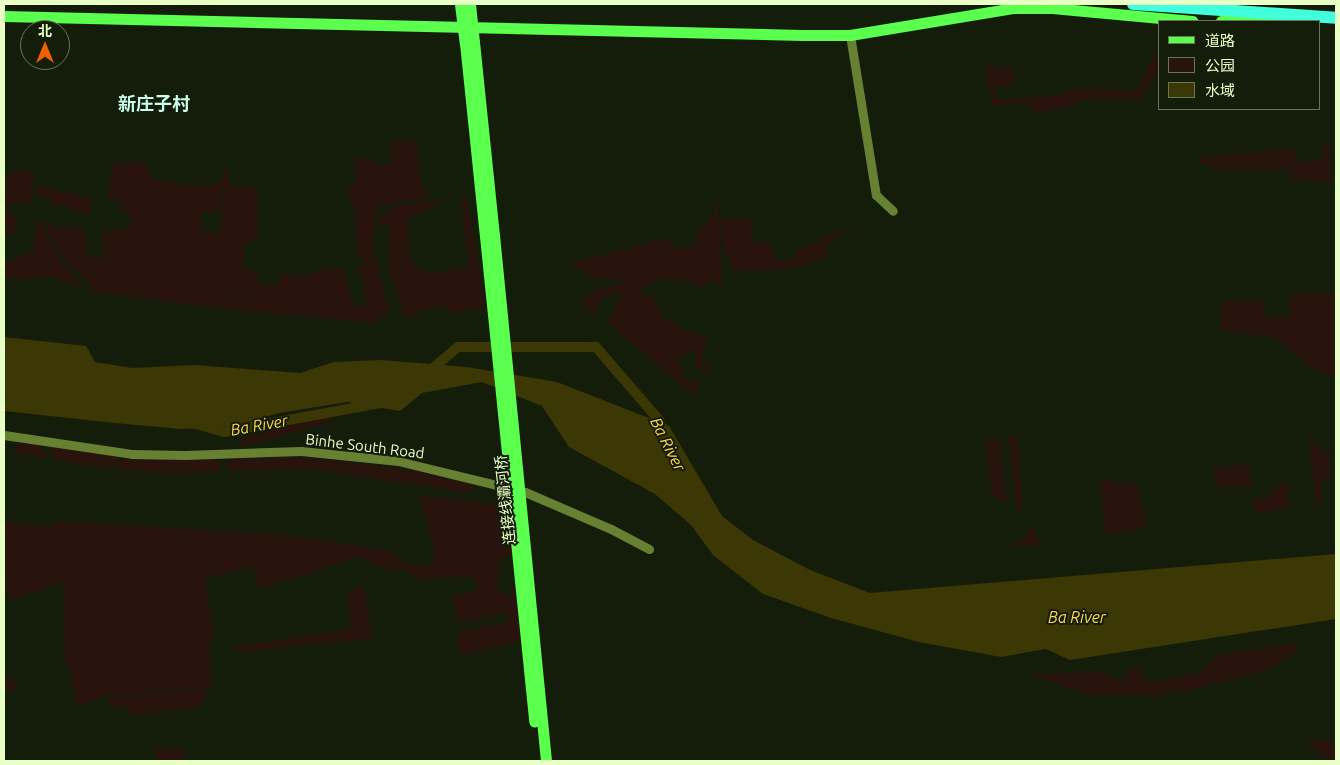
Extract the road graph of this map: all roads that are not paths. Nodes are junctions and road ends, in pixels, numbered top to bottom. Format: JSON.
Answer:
{"nodes":[{"id":1,"x":460,"y":4,"type":"edge"},
{"id":2,"x":470,"y":4,"type":"edge"},
{"id":3,"x":1133,"y":4,"type":"edge"},
{"id":4,"x":4,"y":16,"type":"edge"},
{"id":5,"x":1315,"y":17,"type":"junction"},
{"id":6,"x":1336,"y":18,"type":"edge"},
{"id":7,"x":1181,"y":20,"type":"edge"},
{"id":8,"x":1244,"y":20,"type":"edge"},
{"id":9,"x":850,"y":35,"type":"junction"},
{"id":10,"x":470,"y":43,"type":"junction"},
{"id":11,"x":893,"y":211,"type":"dead end"},
{"id":12,"x":490,"y":236,"type":"junction"},
{"id":13,"x":4,"y":435,"type":"edge"},
{"id":14,"x":649,"y":550,"type":"dead end"},
{"id":15,"x":538,"y":761,"type":"edge"},
{"id":16,"x":546,"y":761,"type":"edge"}],
"edges":[{"from":1,"to":10,"type":"main road","bridge":true},
{"from":2,"to":10,"type":"main road","bridge":true},
{"from":3,"to":5,"type":"highway"},
{"from":4,"to":9,"type":"main road"},
{"from":5,"to":6,"type":"highway"},
{"from":5,"to":8,"type":"main road"},
{"from":7,"to":9,"type":"main road"},
{"from":9,"to":11,"type":"street"},
{"from":10,"to":12,"type":"main road"},
{"from":12,"to":15,"type":"main road","name":"连接线灞河桥","bridge":true},
{"from":12,"to":16,"type":"main road","name":"连接线灞河桥","bridge":true},
{"from":13,"to":14,"type":"street","name":"Binhe South Road"}]}
